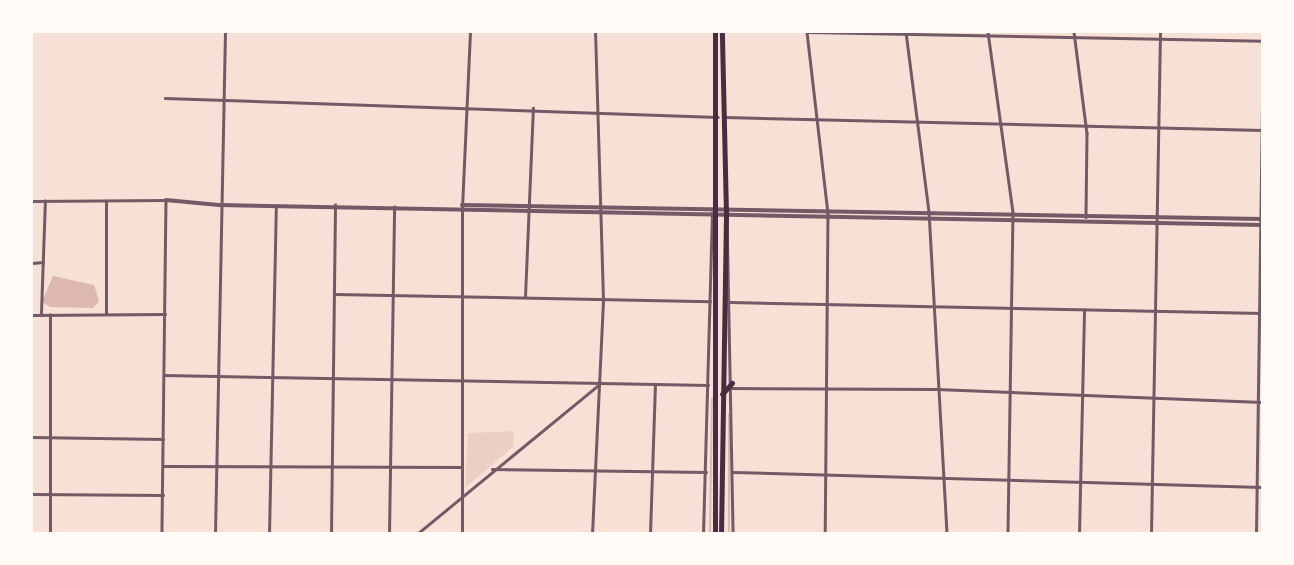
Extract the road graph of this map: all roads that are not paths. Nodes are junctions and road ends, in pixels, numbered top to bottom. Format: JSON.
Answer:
{"nodes":[{"id":1,"x":225,"y":32,"type":"edge"},
{"id":2,"x":470,"y":32,"type":"edge"},
{"id":3,"x":595,"y":32,"type":"edge"},
{"id":4,"x":715,"y":32,"type":"edge"},
{"id":5,"x":722,"y":32,"type":"edge"},
{"id":6,"x":806,"y":32,"type":"edge"},
{"id":7,"x":906,"y":32,"type":"edge"},
{"id":8,"x":1160,"y":32,"type":"edge"},
{"id":9,"x":988,"y":33,"type":"edge"},
{"id":10,"x":1074,"y":33,"type":"edge"},
{"id":11,"x":1160,"y":38,"type":"junction"},
{"id":12,"x":1262,"y":41,"type":"edge"},
{"id":13,"x":1262,"y":78,"type":"edge"},
{"id":14,"x":166,"y":98,"type":"dead end"},
{"id":15,"x":225,"y":99,"type":"junction"},
{"id":16,"x":533,"y":108,"type":"junction"},
{"id":17,"x":467,"y":110,"type":"junction"},
{"id":18,"x":598,"y":113,"type":"junction"},
{"id":19,"x":718,"y":117,"type":"junction"},
{"id":20,"x":725,"y":117,"type":"junction"},
{"id":21,"x":818,"y":119,"type":"junction"},
{"id":22,"x":921,"y":119,"type":"junction"},
{"id":23,"x":1003,"y":124,"type":"junction"},
{"id":24,"x":1085,"y":124,"type":"junction"},
{"id":25,"x":1157,"y":127,"type":"junction"},
{"id":26,"x":1262,"y":130,"type":"edge"},
{"id":27,"x":166,"y":200,"type":"junction"},
{"id":28,"x":32,"y":201,"type":"edge"},
{"id":29,"x":45,"y":201,"type":"junction"},
{"id":30,"x":106,"y":202,"type":"junction"},
{"id":31,"x":219,"y":205,"type":"junction"},
{"id":32,"x":276,"y":205,"type":"junction"},
{"id":33,"x":335,"y":205,"type":"junction"},
{"id":34,"x":394,"y":206,"type":"junction"},
{"id":35,"x":462,"y":206,"type":"junction"},
{"id":36,"x":530,"y":207,"type":"junction"},
{"id":37,"x":602,"y":208,"type":"junction"},
{"id":38,"x":716,"y":211,"type":"junction"},
{"id":39,"x":726,"y":211,"type":"junction"},
{"id":40,"x":828,"y":211,"type":"junction"},
{"id":41,"x":929,"y":211,"type":"junction"},
{"id":42,"x":1013,"y":213,"type":"junction"},
{"id":43,"x":1155,"y":216,"type":"junction"},
{"id":44,"x":930,"y":218,"type":"junction"},
{"id":45,"x":1086,"y":218,"type":"junction"},
{"id":46,"x":1261,"y":219,"type":"edge"},
{"id":47,"x":1012,"y":220,"type":"junction"},
{"id":48,"x":1155,"y":222,"type":"junction"},
{"id":49,"x":1261,"y":225,"type":"edge"},
{"id":50,"x":43,"y":262,"type":"junction"},
{"id":51,"x":32,"y":263,"type":"edge"},
{"id":52,"x":335,"y":294,"type":"junction"},
{"id":53,"x":524,"y":297,"type":"junction"},
{"id":54,"x":392,"y":298,"type":"junction"},
{"id":55,"x":460,"y":299,"type":"junction"},
{"id":56,"x":603,"y":300,"type":"junction"},
{"id":57,"x":710,"y":301,"type":"junction"},
{"id":58,"x":730,"y":302,"type":"junction"},
{"id":59,"x":829,"y":303,"type":"junction"},
{"id":60,"x":934,"y":306,"type":"junction"},
{"id":61,"x":1012,"y":308,"type":"junction"},
{"id":62,"x":1156,"y":309,"type":"junction"},
{"id":63,"x":1084,"y":310,"type":"junction"},
{"id":64,"x":1256,"y":313,"type":"junction"},
{"id":65,"x":1262,"y":313,"type":"edge"},
{"id":66,"x":106,"y":314,"type":"junction"},
{"id":67,"x":165,"y":314,"type":"junction"},
{"id":68,"x":32,"y":315,"type":"edge"},
{"id":69,"x":41,"y":315,"type":"junction"},
{"id":70,"x":50,"y":315,"type":"junction"},
{"id":71,"x":164,"y":375,"type":"junction"},
{"id":72,"x":215,"y":376,"type":"junction"},
{"id":73,"x":274,"y":377,"type":"junction"},
{"id":74,"x":330,"y":379,"type":"junction"},
{"id":75,"x":391,"y":381,"type":"junction"},
{"id":76,"x":461,"y":382,"type":"junction"},
{"id":77,"x":601,"y":383,"type":"junction"},
{"id":78,"x":655,"y":385,"type":"junction"},
{"id":79,"x":708,"y":385,"type":"junction"},
{"id":80,"x":732,"y":385,"type":"junction"},
{"id":81,"x":827,"y":387,"type":"junction"},
{"id":82,"x":937,"y":389,"type":"junction"},
{"id":83,"x":1011,"y":391,"type":"junction"},
{"id":84,"x":722,"y":394,"type":"junction"},
{"id":85,"x":1082,"y":395,"type":"junction"},
{"id":86,"x":1154,"y":398,"type":"junction"},
{"id":87,"x":1255,"y":402,"type":"junction"},
{"id":88,"x":1262,"y":402,"type":"edge"},
{"id":89,"x":32,"y":437,"type":"edge"},
{"id":90,"x":49,"y":437,"type":"junction"},
{"id":91,"x":163,"y":439,"type":"junction"},
{"id":92,"x":272,"y":464,"type":"junction"},
{"id":93,"x":216,"y":465,"type":"junction"},
{"id":94,"x":164,"y":466,"type":"junction"},
{"id":95,"x":328,"y":466,"type":"junction"},
{"id":96,"x":390,"y":467,"type":"junction"},
{"id":97,"x":460,"y":467,"type":"junction"},
{"id":98,"x":492,"y":469,"type":"junction"},
{"id":99,"x":596,"y":471,"type":"junction"},
{"id":100,"x":733,"y":471,"type":"junction"},
{"id":101,"x":706,"y":472,"type":"junction"},
{"id":102,"x":653,"y":473,"type":"junction"},
{"id":103,"x":825,"y":476,"type":"junction"},
{"id":104,"x":943,"y":480,"type":"junction"},
{"id":105,"x":1009,"y":483,"type":"junction"},
{"id":106,"x":1080,"y":485,"type":"junction"},
{"id":107,"x":1153,"y":485,"type":"junction"},
{"id":108,"x":1255,"y":487,"type":"junction"},
{"id":109,"x":1262,"y":487,"type":"edge"},
{"id":110,"x":32,"y":494,"type":"edge"},
{"id":111,"x":49,"y":494,"type":"junction"},
{"id":112,"x":163,"y":495,"type":"junction"},
{"id":113,"x":461,"y":496,"type":"junction"},
{"id":114,"x":50,"y":534,"type":"edge"},
{"id":115,"x":162,"y":534,"type":"edge"},
{"id":116,"x":215,"y":534,"type":"edge"},
{"id":117,"x":269,"y":534,"type":"edge"},
{"id":118,"x":331,"y":534,"type":"edge"},
{"id":119,"x":389,"y":534,"type":"edge"},
{"id":120,"x":417,"y":534,"type":"edge"},
{"id":121,"x":462,"y":534,"type":"edge"},
{"id":122,"x":592,"y":534,"type":"edge"},
{"id":123,"x":650,"y":534,"type":"edge"},
{"id":124,"x":703,"y":534,"type":"edge"},
{"id":125,"x":715,"y":534,"type":"edge"},
{"id":126,"x":721,"y":534,"type":"edge"},
{"id":127,"x":733,"y":534,"type":"edge"},
{"id":128,"x":825,"y":534,"type":"edge"},
{"id":129,"x":947,"y":534,"type":"edge"},
{"id":130,"x":1008,"y":534,"type":"edge"},
{"id":131,"x":1079,"y":534,"type":"edge"},
{"id":132,"x":1151,"y":534,"type":"edge"},
{"id":133,"x":1256,"y":534,"type":"edge"}],
"edges":[{"from":1,"to":15,"type":"street"},
{"from":2,"to":17,"type":"street"},
{"from":3,"to":18,"type":"street"},
{"from":4,"to":19,"type":"highway"},
{"from":5,"to":20,"type":"highway"},
{"from":6,"to":7,"type":"street"},
{"from":6,"to":21,"type":"street"},
{"from":7,"to":9,"type":"street"},
{"from":7,"to":22,"type":"street"},
{"from":8,"to":11,"type":"street"},
{"from":9,"to":10,"type":"street"},
{"from":9,"to":23,"type":"street"},
{"from":10,"to":11,"type":"street"},
{"from":10,"to":24,"type":"street"},
{"from":11,"to":12,"type":"street"},
{"from":11,"to":25,"type":"street"},
{"from":13,"to":26,"type":"street"},
{"from":14,"to":15,"type":"street"},
{"from":15,"to":17,"type":"street"},
{"from":15,"to":31,"type":"street"},
{"from":16,"to":17,"type":"street"},
{"from":16,"to":18,"type":"street"},
{"from":16,"to":36,"type":"street"},
{"from":17,"to":35,"type":"street"},
{"from":18,"to":19,"type":"street"},
{"from":18,"to":37,"type":"street"},
{"from":19,"to":38,"type":"highway"},
{"from":20,"to":21,"type":"street"},
{"from":20,"to":39,"type":"highway"},
{"from":21,"to":22,"type":"street"},
{"from":21,"to":40,"type":"street"},
{"from":22,"to":23,"type":"street"},
{"from":22,"to":41,"type":"street"},
{"from":23,"to":24,"type":"street"},
{"from":23,"to":42,"type":"street"},
{"from":24,"to":25,"type":"street"},
{"from":24,"to":45,"type":"street"},
{"from":25,"to":26,"type":"street"},
{"from":25,"to":43,"type":"street"},
{"from":26,"to":46,"type":"street"},
{"from":27,"to":30,"type":"street"},
{"from":27,"to":31,"type":"street"},
{"from":27,"to":67,"type":"street"},
{"from":28,"to":29,"type":"street"},
{"from":29,"to":30,"type":"street"},
{"from":29,"to":50,"type":"street"},
{"from":30,"to":66,"type":"street"},
{"from":31,"to":32,"type":"street"},
{"from":31,"to":72,"type":"street"},
{"from":32,"to":33,"type":"street"},
{"from":32,"to":73,"type":"street"},
{"from":33,"to":34,"type":"street"},
{"from":33,"to":52,"type":"street"},
{"from":34,"to":35,"type":"street"},
{"from":34,"to":54,"type":"street"},
{"from":35,"to":36,"type":"street"},
{"from":35,"to":55,"type":"street"},
{"from":36,"to":37,"type":"street"},
{"from":36,"to":53,"type":"street"},
{"from":37,"to":38,"type":"street"},
{"from":37,"to":38,"type":"street"},
{"from":37,"to":56,"type":"street"},
{"from":38,"to":39,"type":"street"},
{"from":38,"to":57,"type":"street"},
{"from":38,"to":125,"type":"highway"},
{"from":39,"to":40,"type":"street"},
{"from":39,"to":58,"type":"street"},
{"from":39,"to":84,"type":"highway"},
{"from":40,"to":41,"type":"street"},
{"from":40,"to":44,"type":"street"},
{"from":40,"to":59,"type":"street"},
{"from":41,"to":42,"type":"street"},
{"from":41,"to":44,"type":"street"},
{"from":42,"to":45,"type":"street"},
{"from":42,"to":47,"type":"street"},
{"from":43,"to":45,"type":"street"},
{"from":43,"to":46,"type":"street"},
{"from":43,"to":48,"type":"street"},
{"from":44,"to":47,"type":"street"},
{"from":44,"to":60,"type":"street"},
{"from":45,"to":47,"type":"street"},
{"from":45,"to":48,"type":"street"},
{"from":46,"to":49,"type":"street"},
{"from":47,"to":61,"type":"street"},
{"from":48,"to":49,"type":"street"},
{"from":48,"to":62,"type":"street"},
{"from":49,"to":64,"type":"street"},
{"from":50,"to":51,"type":"street"},
{"from":50,"to":69,"type":"street"},
{"from":52,"to":54,"type":"street"},
{"from":52,"to":74,"type":"street"},
{"from":53,"to":55,"type":"street"},
{"from":53,"to":56,"type":"street"},
{"from":54,"to":55,"type":"street"},
{"from":54,"to":75,"type":"street"},
{"from":55,"to":76,"type":"street"},
{"from":56,"to":57,"type":"street"},
{"from":56,"to":77,"type":"street"},
{"from":57,"to":79,"type":"street"},
{"from":58,"to":59,"type":"street"},
{"from":58,"to":80,"type":"street"},
{"from":59,"to":60,"type":"street"},
{"from":59,"to":81,"type":"street"},
{"from":60,"to":61,"type":"street"},
{"from":60,"to":82,"type":"street"},
{"from":61,"to":63,"type":"street"},
{"from":61,"to":83,"type":"street"},
{"from":62,"to":63,"type":"street"},
{"from":62,"to":64,"type":"street"},
{"from":62,"to":86,"type":"street"},
{"from":63,"to":85,"type":"street"},
{"from":64,"to":65,"type":"street"},
{"from":64,"to":87,"type":"street"},
{"from":66,"to":67,"type":"street"},
{"from":66,"to":70,"type":"street"},
{"from":67,"to":71,"type":"street"},
{"from":68,"to":69,"type":"street"},
{"from":69,"to":70,"type":"street"},
{"from":70,"to":90,"type":"street"},
{"from":71,"to":72,"type":"street"},
{"from":71,"to":91,"type":"street"},
{"from":72,"to":73,"type":"street"},
{"from":72,"to":93,"type":"street"},
{"from":73,"to":74,"type":"street"},
{"from":73,"to":92,"type":"street"},
{"from":74,"to":75,"type":"street"},
{"from":74,"to":95,"type":"street"},
{"from":75,"to":76,"type":"street"},
{"from":75,"to":96,"type":"street"},
{"from":76,"to":77,"type":"street"},
{"from":76,"to":97,"type":"street"},
{"from":77,"to":78,"type":"street"},
{"from":77,"to":98,"type":"street"},
{"from":77,"to":99,"type":"street"},
{"from":78,"to":79,"type":"street"},
{"from":78,"to":102,"type":"street"},
{"from":79,"to":101,"type":"street"},
{"from":80,"to":81,"type":"street"},
{"from":80,"to":84,"type":"highway"},
{"from":80,"to":100,"type":"street"},
{"from":81,"to":82,"type":"street"},
{"from":81,"to":103,"type":"street"},
{"from":82,"to":83,"type":"street"},
{"from":82,"to":104,"type":"street"},
{"from":83,"to":85,"type":"street"},
{"from":83,"to":105,"type":"street"},
{"from":84,"to":126,"type":"highway"},
{"from":85,"to":86,"type":"street"},
{"from":85,"to":106,"type":"street"},
{"from":86,"to":87,"type":"street"},
{"from":86,"to":107,"type":"street"},
{"from":87,"to":88,"type":"street"},
{"from":87,"to":108,"type":"street"},
{"from":89,"to":90,"type":"street"},
{"from":90,"to":91,"type":"street"},
{"from":90,"to":111,"type":"street"},
{"from":91,"to":94,"type":"street"},
{"from":92,"to":93,"type":"street"},
{"from":92,"to":95,"type":"street"},
{"from":92,"to":117,"type":"street"},
{"from":93,"to":94,"type":"street"},
{"from":93,"to":116,"type":"street"},
{"from":94,"to":112,"type":"street"},
{"from":95,"to":96,"type":"street"},
{"from":95,"to":118,"type":"street"},
{"from":96,"to":97,"type":"street"},
{"from":96,"to":119,"type":"street"},
{"from":97,"to":113,"type":"street"},
{"from":98,"to":99,"type":"street"},
{"from":98,"to":113,"type":"street"},
{"from":99,"to":102,"type":"street"},
{"from":99,"to":122,"type":"street"},
{"from":100,"to":103,"type":"street"},
{"from":100,"to":127,"type":"street"},
{"from":101,"to":102,"type":"street"},
{"from":101,"to":124,"type":"street"},
{"from":102,"to":123,"type":"street"},
{"from":103,"to":104,"type":"street"},
{"from":103,"to":128,"type":"street"},
{"from":104,"to":105,"type":"street"},
{"from":104,"to":129,"type":"street"},
{"from":105,"to":106,"type":"street"},
{"from":105,"to":130,"type":"street"},
{"from":106,"to":107,"type":"street"},
{"from":106,"to":131,"type":"street"},
{"from":107,"to":108,"type":"street"},
{"from":107,"to":132,"type":"street"},
{"from":108,"to":109,"type":"street"},
{"from":108,"to":133,"type":"street"},
{"from":110,"to":111,"type":"street"},
{"from":111,"to":112,"type":"street"},
{"from":111,"to":114,"type":"street"},
{"from":112,"to":115,"type":"street"},
{"from":113,"to":120,"type":"street"},
{"from":113,"to":121,"type":"street"}]}
